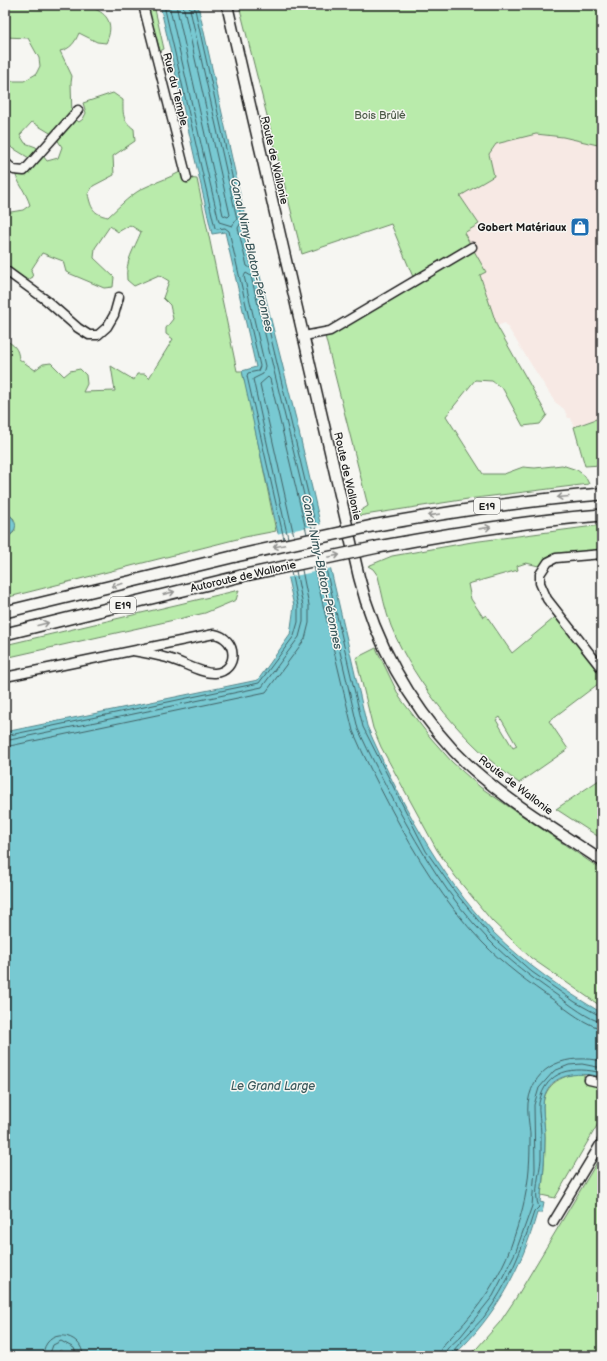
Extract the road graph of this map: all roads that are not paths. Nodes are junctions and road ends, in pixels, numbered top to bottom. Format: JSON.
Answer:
{"nodes":[{"id":1,"x":143,"y":5,"type":"edge"},
{"id":2,"x":227,"y":5,"type":"edge"},
{"id":3,"x":78,"y":110,"type":"dead end"},
{"id":4,"x":5,"y":162,"type":"edge"},
{"id":5,"x":187,"y":178,"type":"dead end"},
{"id":6,"x":472,"y":247,"type":"dead end"},
{"id":7,"x":5,"y":270,"type":"edge"},
{"id":8,"x":119,"y":297,"type":"dead end"},
{"id":9,"x":304,"y":336,"type":"junction"},
{"id":10,"x":602,"y":494,"type":"edge"},
{"id":11,"x":602,"y":515,"type":"edge"},
{"id":12,"x":602,"y":554,"type":"edge"},
{"id":13,"x":5,"y":612,"type":"edge"},
{"id":14,"x":5,"y":634,"type":"edge"},
{"id":15,"x":134,"y":651,"type":"junction"},
{"id":16,"x":602,"y":669,"type":"edge"},
{"id":17,"x":5,"y":678,"type":"edge"},
{"id":18,"x":602,"y":861,"type":"edge"},
{"id":19,"x":589,"y":1080,"type":"dead end"},
{"id":20,"x":602,"y":1083,"type":"edge"},
{"id":21,"x":602,"y":1140,"type":"edge"},
{"id":22,"x":553,"y":1222,"type":"dead end"}],
"edges":[{"from":1,"to":5,"type":"street","name":"Rue du Temple"},
{"from":2,"to":9,"type":"main road","name":"Route de Wallonie"},
{"from":3,"to":4,"type":"street"},
{"from":6,"to":9,"type":"street"},
{"from":7,"to":8,"type":"street"},
{"from":9,"to":18,"type":"main road","name":"Route de Wallonie"},
{"from":10,"to":13,"type":"highway","name":"Autoroute de Wallonie","number":"E19","one_way":true,"bridge":true},
{"from":14,"to":11,"type":"highway","name":"Autoroute de Wallonie","number":"E19","one_way":true,"bridge":true},
{"from":12,"to":16,"type":"street"},
{"from":15,"to":15,"type":"street"},
{"from":15,"to":17,"type":"street"},
{"from":19,"to":20,"type":"street"},
{"from":21,"to":22,"type":"street"}]}
